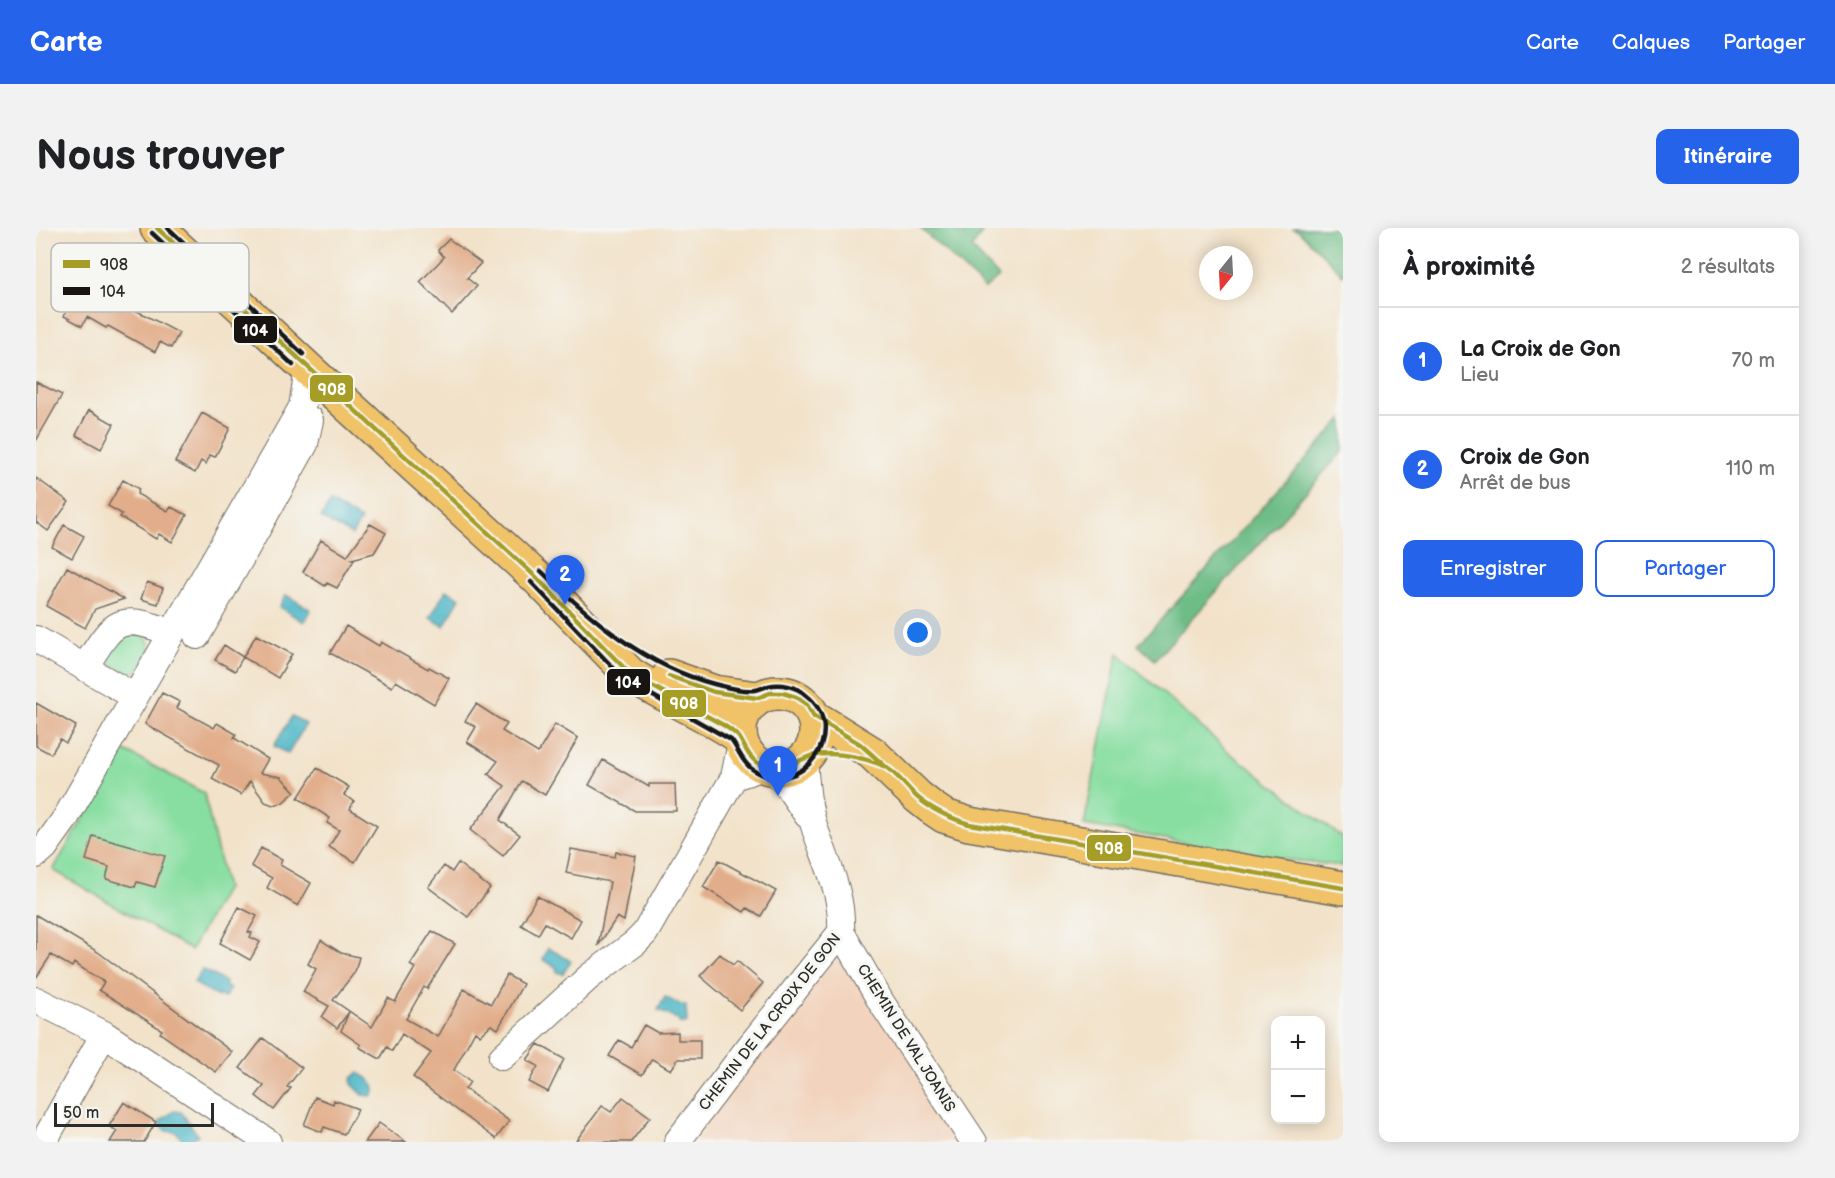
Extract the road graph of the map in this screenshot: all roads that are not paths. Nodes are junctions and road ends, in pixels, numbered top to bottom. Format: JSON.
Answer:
{"nodes":[{"id":1,"x":157,"y":228,"type":"edge"},
{"id":2,"x":173,"y":243,"type":"edge"},
{"id":3,"x":247,"y":312,"type":"edge"},
{"id":4,"x":308,"y":369,"type":"junction"},
{"id":5,"x":338,"y":396,"type":"junction"},
{"id":6,"x":310,"y":420,"type":"junction"},
{"id":7,"x":286,"y":434,"type":"junction"},
{"id":8,"x":565,"y":605,"type":"junction"},
{"id":9,"x":184,"y":634,"type":"junction"},
{"id":10,"x":36,"y":639,"type":"edge"},
{"id":11,"x":85,"y":667,"type":"junction"},
{"id":12,"x":135,"y":697,"type":"junction"},
{"id":13,"x":757,"y":699,"type":"junction"},
{"id":14,"x":814,"y":717,"type":"junction"},
{"id":15,"x":740,"y":740,"type":"junction"},
{"id":16,"x":805,"y":759,"type":"junction"},
{"id":17,"x":883,"y":764,"type":"junction"},
{"id":18,"x":756,"y":771,"type":"junction"},
{"id":19,"x":815,"y":828,"type":"junction"},
{"id":20,"x":36,"y":855,"type":"edge"},
{"id":21,"x":1343,"y":888,"type":"edge"},
{"id":22,"x":841,"y":932,"type":"junction"},
{"id":23,"x":36,"y":1000,"type":"edge"},
{"id":24,"x":104,"y":1034,"type":"junction"},
{"id":25,"x":502,"y":1057,"type":"dead end"},
{"id":26,"x":48,"y":1134,"type":"dead end"},
{"id":27,"x":268,"y":1142,"type":"edge"},
{"id":28,"x":677,"y":1142,"type":"edge"},
{"id":29,"x":974,"y":1142,"type":"edge"}],
"edges":[{"from":1,"to":2,"type":"main road"},
{"from":3,"to":4,"type":"main road"},
{"from":4,"to":5,"type":"main road"},
{"from":4,"to":7,"type":"street"},
{"from":5,"to":6,"type":"street"},
{"from":5,"to":8,"type":"main road"},
{"from":6,"to":7,"type":"street"},
{"from":6,"to":9,"type":"street"},
{"from":7,"to":9,"type":"street"},
{"from":8,"to":13,"type":"main road"},
{"from":8,"to":15,"type":"main road"},
{"from":9,"to":11,"type":"street"},
{"from":9,"to":12,"type":"street"},
{"from":10,"to":11,"type":"street"},
{"from":11,"to":12,"type":"street"},
{"from":12,"to":20,"type":"street"},
{"from":13,"to":14,"type":"main road"},
{"from":13,"to":15,"type":"main road"},
{"from":14,"to":16,"type":"main road"},
{"from":14,"to":17,"type":"main road"},
{"from":15,"to":18,"type":"main road"},
{"from":16,"to":17,"type":"main road"},
{"from":16,"to":18,"type":"main road"},
{"from":16,"to":19,"type":"street","name":"CHEMIN DE LA CROIX DE GON"},
{"from":17,"to":21,"type":"main road"},
{"from":18,"to":19,"type":"street","name":"CHEMIN DE LA CROIX DE GON"},
{"from":18,"to":25,"type":"street"},
{"from":19,"to":22,"type":"street","name":"CHEMIN DE LA CROIX DE GON"},
{"from":22,"to":28,"type":"street","name":"CHEMIN DE LA CROIX DE GON"},
{"from":22,"to":29,"type":"street","name":"CHEMIN DE VAL JOANIS"},
{"from":23,"to":24,"type":"street"},
{"from":24,"to":26,"type":"street"},
{"from":24,"to":27,"type":"street"}]}
